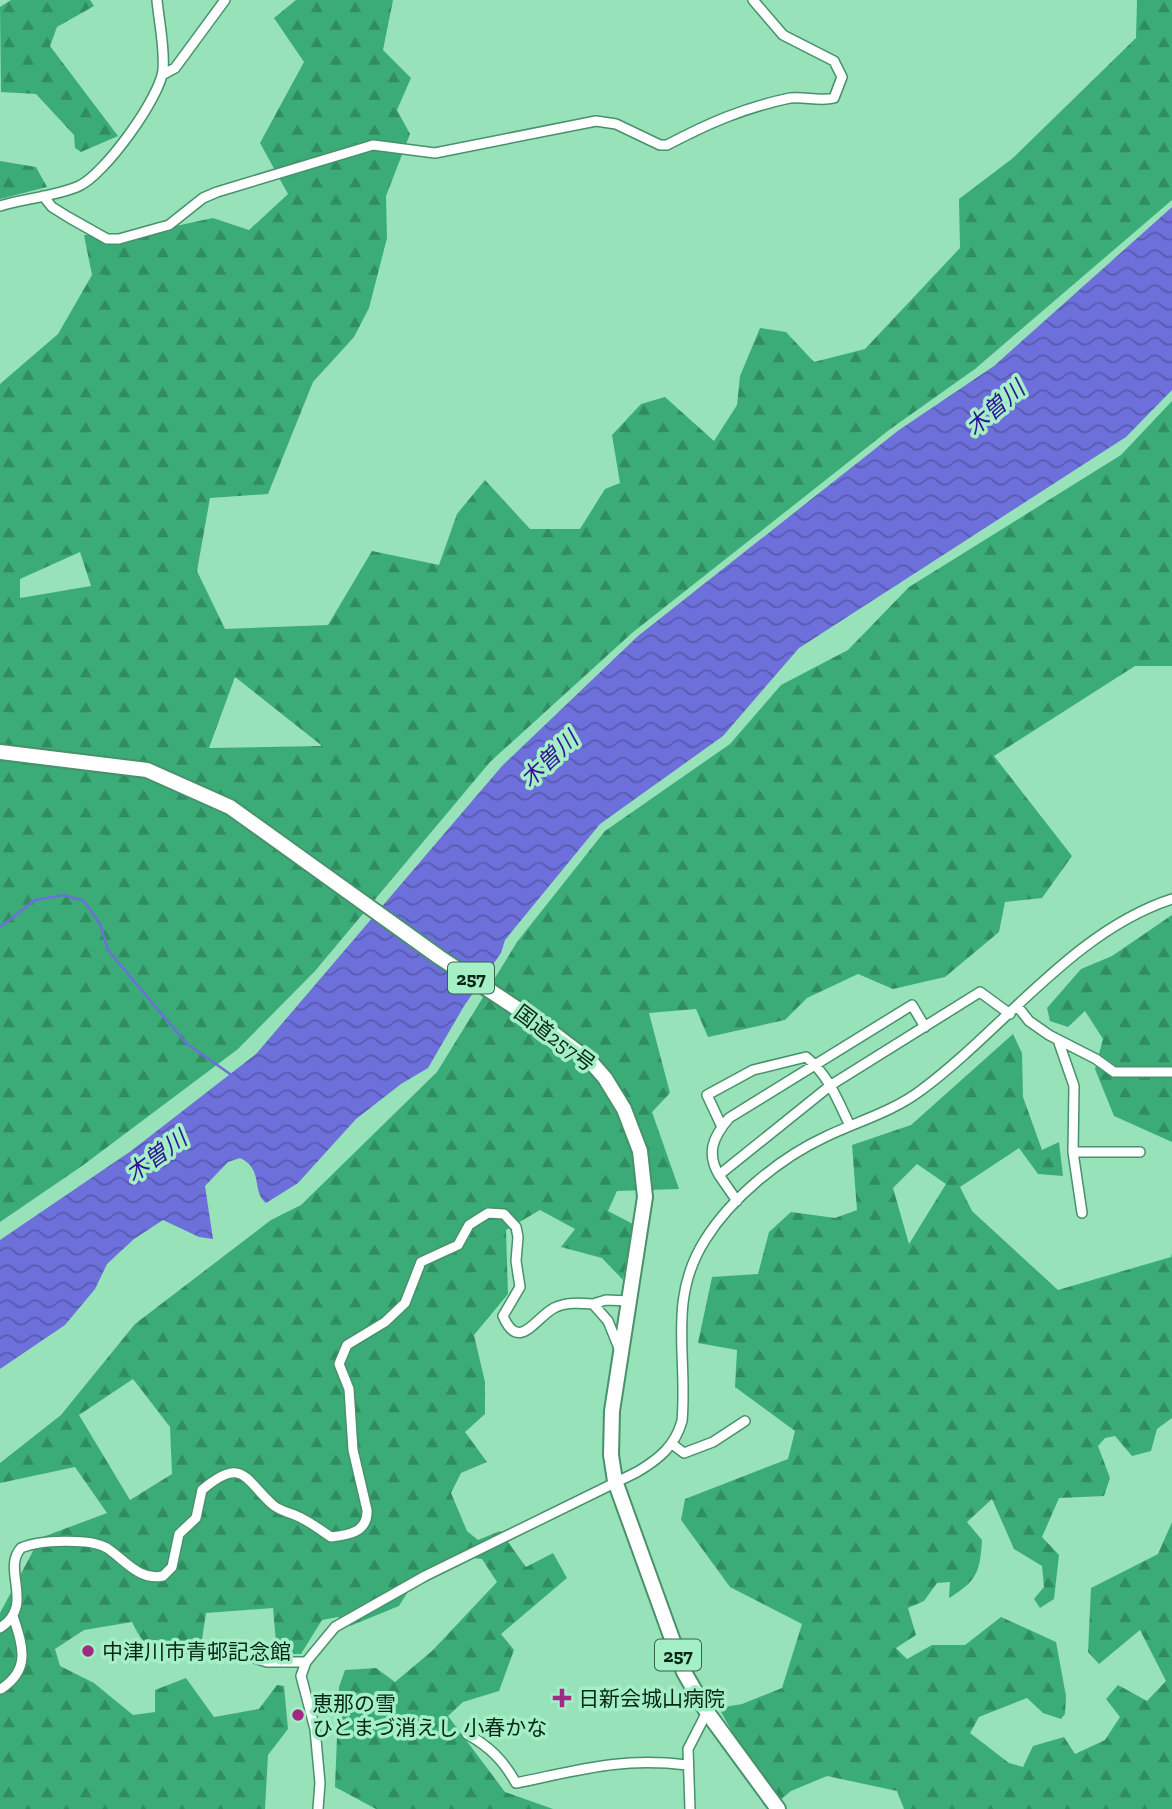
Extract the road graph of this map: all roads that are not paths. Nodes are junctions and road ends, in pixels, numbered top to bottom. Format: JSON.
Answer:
{"nodes":[{"id":1,"x":157,"y":0,"type":"edge"},
{"id":2,"x":225,"y":0,"type":"edge"},
{"id":3,"x":753,"y":0,"type":"edge"},
{"id":4,"x":162,"y":75,"type":"junction"},
{"id":5,"x":43,"y":196,"type":"junction"},
{"id":6,"x":0,"y":206,"type":"edge"},
{"id":7,"x":0,"y":752,"type":"edge"},
{"id":8,"x":1172,"y":899,"type":"edge"},
{"id":9,"x":1018,"y":1007,"type":"junction"},
{"id":10,"x":1010,"y":1014,"type":"junction"},
{"id":11,"x":925,"y":1027,"type":"junction"},
{"id":12,"x":1058,"y":1040,"type":"junction"},
{"id":13,"x":816,"y":1065,"type":"junction"},
{"id":14,"x":1172,"y":1072,"type":"edge"},
{"id":15,"x":831,"y":1086,"type":"junction"},
{"id":16,"x":850,"y":1126,"type":"junction"},
{"id":17,"x":722,"y":1127,"type":"junction"},
{"id":18,"x":1073,"y":1152,"type":"junction"},
{"id":19,"x":1140,"y":1152,"type":"dead end"},
{"id":20,"x":719,"y":1175,"type":"junction"},
{"id":21,"x":737,"y":1201,"type":"junction"},
{"id":22,"x":1082,"y":1213,"type":"dead end"},
{"id":23,"x":630,"y":1301,"type":"junction"},
{"id":24,"x":593,"y":1304,"type":"junction"},
{"id":25,"x":621,"y":1354,"type":"junction"},
{"id":26,"x":745,"y":1421,"type":"dead end"},
{"id":27,"x":672,"y":1444,"type":"junction"},
{"id":28,"x":615,"y":1481,"type":"junction"},
{"id":29,"x":13,"y":1616,"type":"junction"},
{"id":30,"x":0,"y":1628,"type":"edge"},
{"id":31,"x":251,"y":1657,"type":"dead end"},
{"id":32,"x":306,"y":1662,"type":"junction"},
{"id":33,"x":1,"y":1688,"type":"edge"},
{"id":34,"x":707,"y":1712,"type":"junction"},
{"id":35,"x":467,"y":1734,"type":"dead end"},
{"id":36,"x":687,"y":1765,"type":"junction"},
{"id":37,"x":318,"y":1809,"type":"edge"},
{"id":38,"x":690,"y":1809,"type":"edge"},
{"id":39,"x":778,"y":1809,"type":"edge"}],
"edges":[{"from":1,"to":4,"type":"street"},
{"from":2,"to":4,"type":"street"},
{"from":3,"to":5,"type":"street"},
{"from":4,"to":5,"type":"street"},
{"from":5,"to":6,"type":"street"},
{"from":7,"to":23,"type":"highway","name":"国道257号","number":"257"},
{"from":8,"to":9,"type":"street"},
{"from":9,"to":10,"type":"street"},
{"from":9,"to":12,"type":"street"},
{"from":10,"to":11,"type":"street"},
{"from":10,"to":16,"type":"street"},
{"from":11,"to":13,"type":"street"},
{"from":11,"to":15,"type":"street"},
{"from":12,"to":14,"type":"street"},
{"from":12,"to":18,"type":"street"},
{"from":13,"to":15,"type":"street"},
{"from":13,"to":17,"type":"street"},
{"from":13,"to":17,"type":"street"},
{"from":15,"to":16,"type":"street"},
{"from":15,"to":20,"type":"street"},
{"from":16,"to":21,"type":"street"},
{"from":17,"to":20,"type":"street"},
{"from":18,"to":19,"type":"street"},
{"from":18,"to":22,"type":"street"},
{"from":20,"to":21,"type":"street"},
{"from":21,"to":27,"type":"street"},
{"from":23,"to":24,"type":"street"},
{"from":23,"to":25,"type":"highway","name":"国道257号","number":"257"},
{"from":24,"to":25,"type":"street"},
{"from":24,"to":29,"type":"street"},
{"from":25,"to":28,"type":"highway","name":"国道257号","number":"257"},
{"from":26,"to":27,"type":"street"},
{"from":27,"to":28,"type":"street"},
{"from":28,"to":32,"type":"street"},
{"from":28,"to":34,"type":"highway","name":"国道257号","number":"257"},
{"from":29,"to":30,"type":"street"},
{"from":29,"to":33,"type":"street"},
{"from":31,"to":32,"type":"street"},
{"from":32,"to":37,"type":"street"},
{"from":34,"to":36,"type":"street"},
{"from":34,"to":39,"type":"highway","name":"国道257号","number":"257"},
{"from":35,"to":36,"type":"street"},
{"from":36,"to":38,"type":"street"}]}
